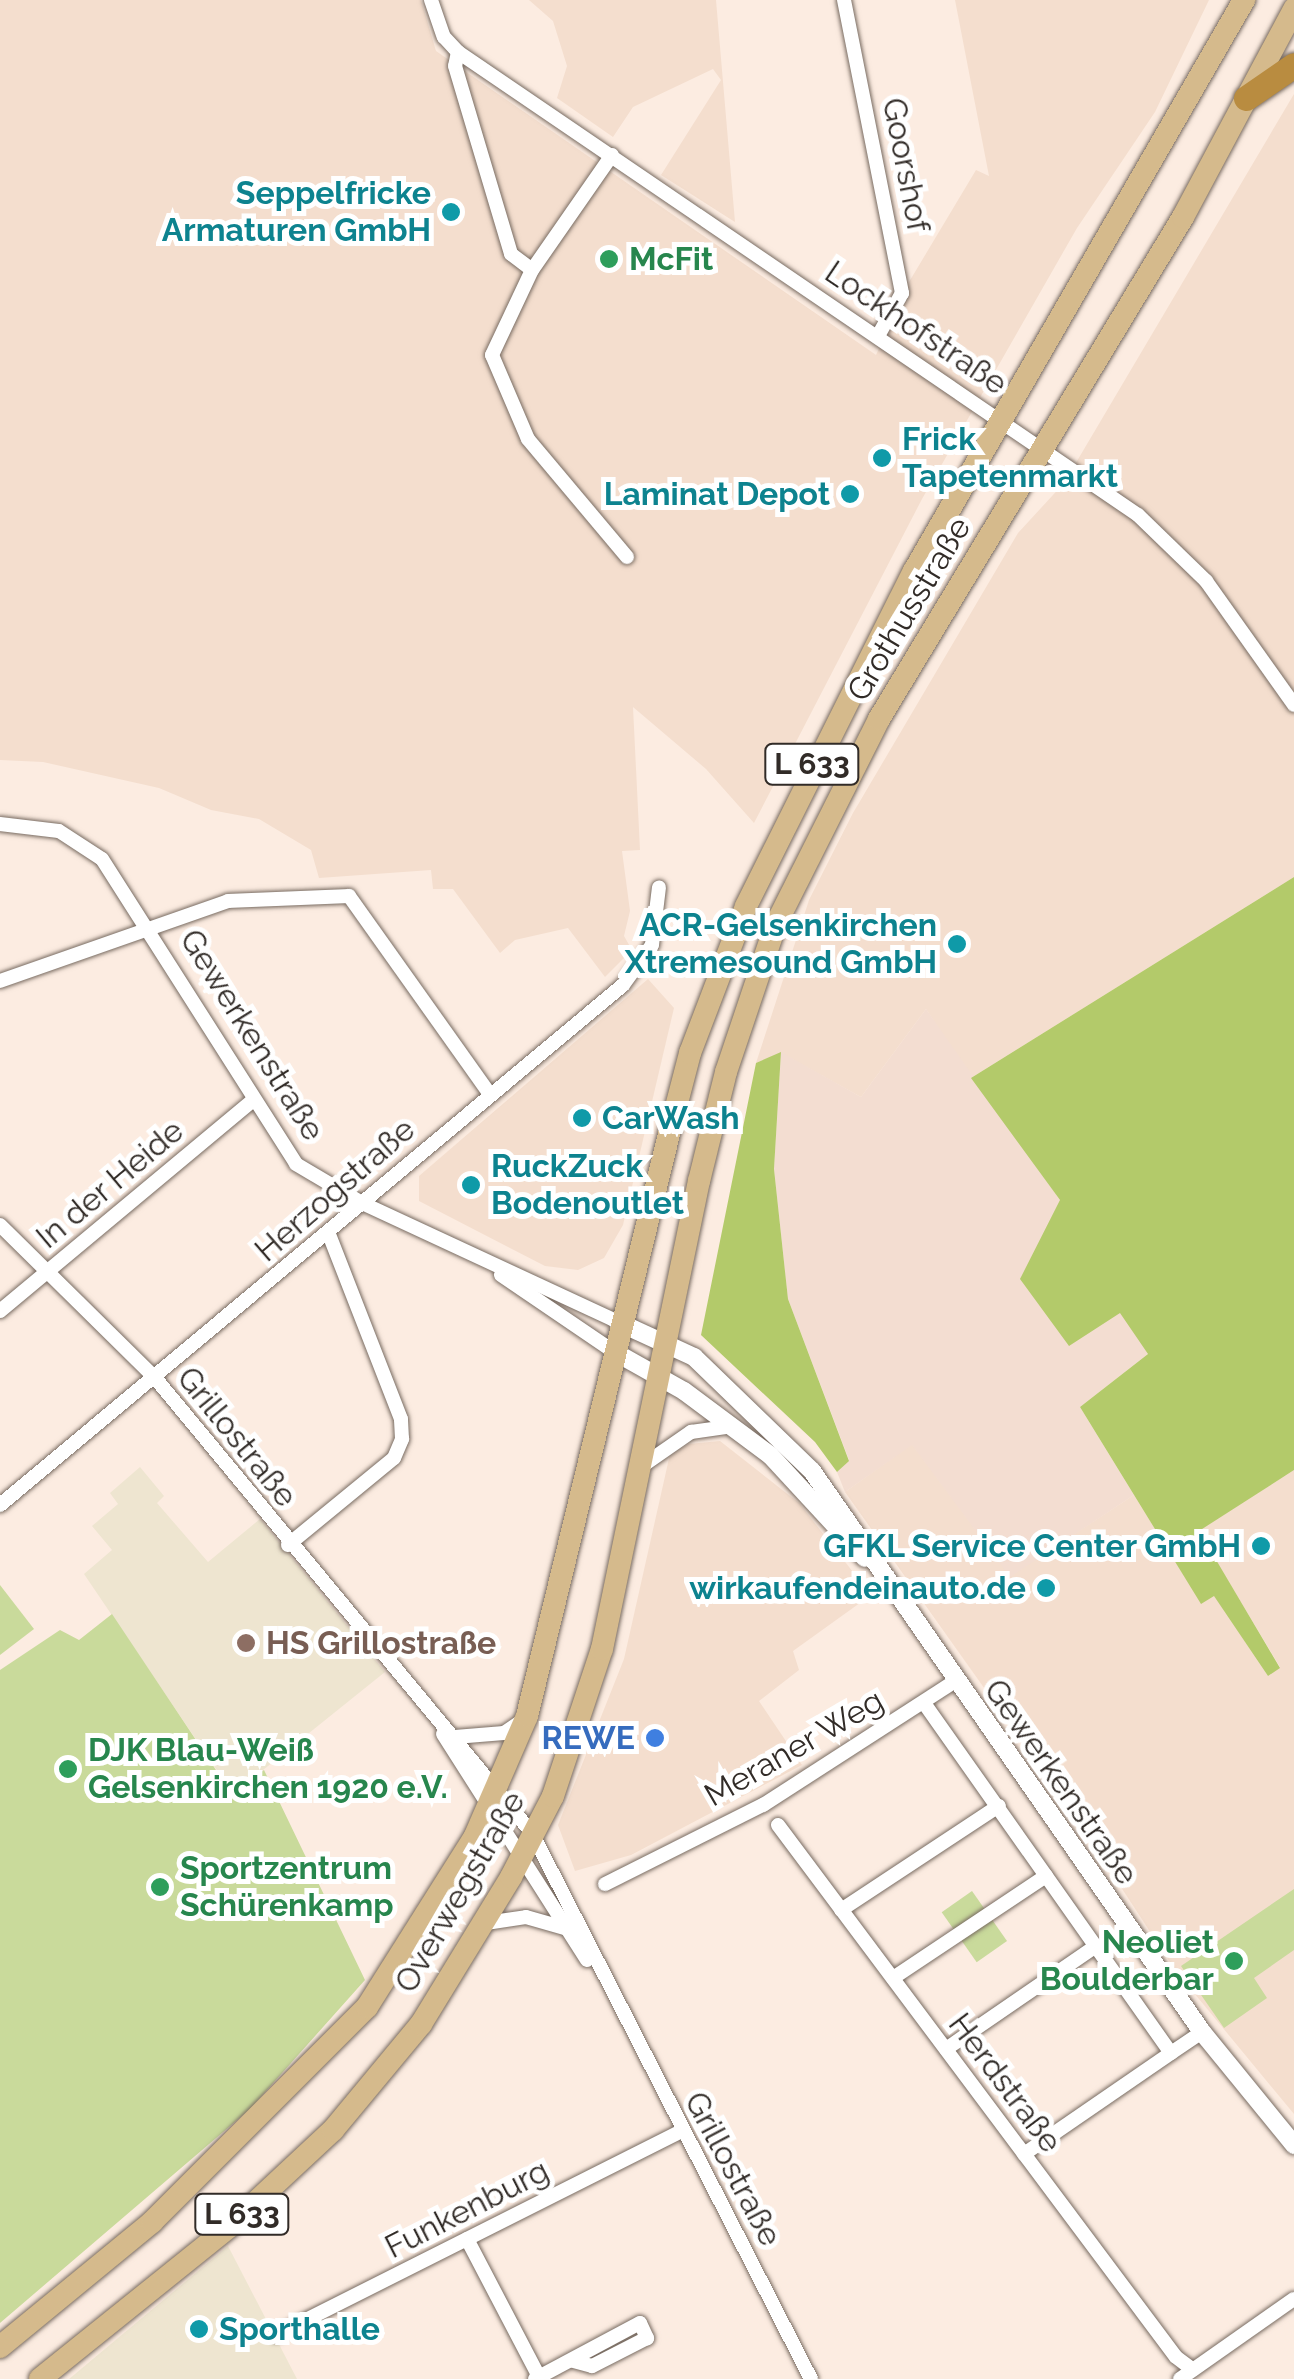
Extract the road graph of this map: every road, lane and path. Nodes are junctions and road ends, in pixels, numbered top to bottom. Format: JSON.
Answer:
{"nodes":[{"id":1,"x":432,"y":0,"type":"edge"},
{"id":2,"x":844,"y":0,"type":"edge"},
{"id":3,"x":1244,"y":0,"type":"edge"},
{"id":4,"x":1294,"y":9,"type":"edge"},
{"id":5,"x":458,"y":52,"type":"junction"},
{"id":6,"x":1294,"y":65,"type":"edge"},
{"id":7,"x":1246,"y":98,"type":"junction"},
{"id":8,"x":612,"y":156,"type":"junction"},
{"id":9,"x":532,"y":270,"type":"junction"},
{"id":10,"x":878,"y":336,"type":"junction"},
{"id":11,"x":1004,"y":419,"type":"junction"},
{"id":12,"x":1044,"y":450,"type":"junction"},
{"id":13,"x":627,"y":558,"type":"dead end"},
{"id":14,"x":1294,"y":705,"type":"edge"},
{"id":15,"x":0,"y":824,"type":"edge"},
{"id":16,"x":659,"y":887,"type":"dead end"},
{"id":17,"x":152,"y":932,"type":"junction"},
{"id":18,"x":0,"y":981,"type":"edge"},
{"id":19,"x":490,"y":1093,"type":"junction"},
{"id":20,"x":254,"y":1099,"type":"junction"},
{"id":21,"x":362,"y":1203,"type":"junction"},
{"id":22,"x":0,"y":1225,"type":"edge"},
{"id":23,"x":328,"y":1232,"type":"junction"},
{"id":24,"x":480,"y":1260,"type":"junction"},
{"id":25,"x":45,"y":1274,"type":"junction"},
{"id":26,"x":0,"y":1311,"type":"edge"},
{"id":27,"x":618,"y":1322,"type":"junction"},
{"id":28,"x":668,"y":1344,"type":"junction"},
{"id":29,"x":613,"y":1351,"type":"junction"},
{"id":30,"x":660,"y":1376,"type":"junction"},
{"id":31,"x":156,"y":1379,"type":"junction"},
{"id":32,"x":733,"y":1426,"type":"junction"},
{"id":33,"x":642,"y":1466,"type":"junction"},
{"id":34,"x":0,"y":1505,"type":"edge"},
{"id":35,"x":288,"y":1545,"type":"junction"},
{"id":36,"x":872,"y":1565,"type":"junction"},
{"id":37,"x":954,"y":1682,"type":"junction"},
{"id":38,"x":419,"y":1694,"type":"junction"},
{"id":39,"x":924,"y":1703,"type":"junction"},
{"id":40,"x":528,"y":1716,"type":"junction"},
{"id":41,"x":455,"y":1737,"type":"junction"},
{"id":42,"x":492,"y":1795,"type":"junction"},
{"id":43,"x":999,"y":1806,"type":"junction"},
{"id":44,"x":778,"y":1825,"type":"dead end"},
{"id":45,"x":527,"y":1844,"type":"junction"},
{"id":46,"x":1046,"y":1876,"type":"junction"},
{"id":47,"x":606,"y":1884,"type":"dead end"},
{"id":48,"x":841,"y":1910,"type":"junction"},
{"id":49,"x":486,"y":1923,"type":"junction"},
{"id":50,"x":564,"y":1928,"type":"junction"},
{"id":51,"x":1096,"y":1946,"type":"junction"},
{"id":52,"x":892,"y":1978,"type":"junction"},
{"id":53,"x":606,"y":1986,"type":"junction"},
{"id":54,"x":1202,"y":2032,"type":"junction"},
{"id":55,"x":946,"y":2049,"type":"junction"},
{"id":56,"x":1171,"y":2053,"type":"junction"},
{"id":57,"x":682,"y":2131,"type":"junction"},
{"id":58,"x":1294,"y":2146,"type":"edge"},
{"id":59,"x":1024,"y":2154,"type":"junction"},
{"id":60,"x":467,"y":2240,"type":"junction"},
{"id":61,"x":1294,"y":2299,"type":"edge"},
{"id":62,"x":276,"y":2335,"type":"dead end"},
{"id":63,"x":0,"y":2347,"type":"edge"},
{"id":64,"x":574,"y":2360,"type":"junction"},
{"id":65,"x":1186,"y":2375,"type":"edge"},
{"id":66,"x":537,"y":2378,"type":"edge"},
{"id":67,"x":40,"y":2379,"type":"edge"},
{"id":68,"x":811,"y":2379,"type":"edge"}],
"edges":[{"from":1,"to":5,"type":"street"},
{"from":2,"to":10,"type":"street","name":"Goorshof"},
{"from":3,"to":11,"type":"main road","name":"Grothusstraße","number":"L 633"},
{"from":4,"to":7,"type":"main road","name":"Grothusstraße","number":"L 633"},
{"from":5,"to":8,"type":"street","name":"Lockhofstraße"},
{"from":5,"to":9,"type":"street"},
{"from":6,"to":7,"type":"highway"},
{"from":7,"to":12,"type":"main road","name":"Grothusstraße","number":"L 633"},
{"from":8,"to":9,"type":"street"},
{"from":8,"to":10,"type":"street","name":"Lockhofstraße"},
{"from":9,"to":13,"type":"street"},
{"from":10,"to":11,"type":"street","name":"Lockhofstraße"},
{"from":11,"to":12,"type":"street","name":"Lockhofstraße"},
{"from":11,"to":27,"type":"main road","name":"Grothusstraße","number":"L 633"},
{"from":12,"to":14,"type":"street","name":"Lockhofstraße"},
{"from":12,"to":28,"type":"main road","name":"Grothusstraße","number":"L 633"},
{"from":15,"to":17,"type":"street","name":"Gewerkenstraße"},
{"from":16,"to":19,"type":"street","name":"Herzogstraße"},
{"from":17,"to":18,"type":"street"},
{"from":17,"to":19,"type":"street"},
{"from":17,"to":20,"type":"street","name":"Gewerkenstraße"},
{"from":19,"to":21,"type":"street","name":"Herzogstraße"},
{"from":20,"to":21,"type":"street","name":"Gewerkenstraße"},
{"from":20,"to":25,"type":"street","name":"In der Heide"},
{"from":21,"to":23,"type":"street","name":"Herzogstraße"},
{"from":21,"to":24,"type":"street","name":"Gewerkenstraße"},
{"from":22,"to":25,"type":"street","name":"Grillostraße"},
{"from":23,"to":31,"type":"street","name":"Herzogstraße"},
{"from":23,"to":35,"type":"street"},
{"from":24,"to":27,"type":"street","name":"Gewerkenstraße"},
{"from":24,"to":29,"type":"street","name":"Gewerkenstraße"},
{"from":25,"to":26,"type":"street","name":"In der Heide"},
{"from":25,"to":31,"type":"street","name":"Grillostraße"},
{"from":27,"to":28,"type":"street","name":"Gewerkenstraße"},
{"from":27,"to":29,"type":"main road","name":"Overwegstraße","number":"L 633"},
{"from":28,"to":30,"type":"main road","name":"Overwegstraße","number":"L 633"},
{"from":28,"to":36,"type":"street","name":"Gewerkenstraße"},
{"from":29,"to":30,"type":"street","name":"Gewerkenstraße"},
{"from":29,"to":40,"type":"main road","name":"Overwegstraße","number":"L 633"},
{"from":30,"to":32,"type":"street","name":"Gewerkenstraße"},
{"from":30,"to":33,"type":"main road","name":"Overwegstraße","number":"L 633"},
{"from":31,"to":34,"type":"street","name":"Herzogstraße"},
{"from":31,"to":35,"type":"street","name":"Grillostraße"},
{"from":32,"to":33,"type":"street"},
{"from":32,"to":36,"type":"street","name":"Gewerkenstraße"},
{"from":33,"to":45,"type":"main road","name":"Overwegstraße","number":"L 633"},
{"from":35,"to":38,"type":"street","name":"Grillostraße"},
{"from":36,"to":37,"type":"street","name":"Gewerkenstraße"},
{"from":37,"to":39,"type":"street","name":"Meraner Weg"},
{"from":37,"to":54,"type":"street","name":"Gewerkenstraße"},
{"from":38,"to":41,"type":"street","name":"Grillostraße"},
{"from":38,"to":42,"type":"street","name":"Grillostraße"},
{"from":39,"to":43,"type":"street","name":"Gewerkenstraße"},
{"from":39,"to":47,"type":"street","name":"Meraner Weg"},
{"from":40,"to":41,"type":"street"},
{"from":40,"to":42,"type":"main road","name":"Overwegstraße","number":"L 633"},
{"from":41,"to":42,"type":"street","name":"Grillostraße"},
{"from":42,"to":45,"type":"street","name":"Grillostraße"},
{"from":42,"to":45,"type":"street","name":"Grillostraße"},
{"from":42,"to":63,"type":"main road","name":"Overwegstraße","number":"L 633"},
{"from":43,"to":46,"type":"street","name":"Gewerkenstraße"},
{"from":43,"to":48,"type":"street"},
{"from":44,"to":48,"type":"street","name":"Herdstraße"},
{"from":45,"to":49,"type":"main road","name":"Overwegstraße","number":"L 633"},
{"from":45,"to":50,"type":"street","name":"Grillostraße"},
{"from":45,"to":53,"type":"street","name":"Grillostraße"},
{"from":46,"to":51,"type":"street","name":"Gewerkenstraße"},
{"from":46,"to":52,"type":"street"},
{"from":48,"to":52,"type":"street","name":"Herdstraße"},
{"from":49,"to":50,"type":"street"},
{"from":49,"to":67,"type":"main road","name":"Overwegstraße","number":"L 633"},
{"from":50,"to":53,"type":"street","name":"Grillostraße"},
{"from":51,"to":55,"type":"street"},
{"from":51,"to":56,"type":"street","name":"Gewerkenstraße"},
{"from":52,"to":55,"type":"street","name":"Herdstraße"},
{"from":53,"to":57,"type":"street","name":"Grillostraße"},
{"from":54,"to":56,"type":"street"},
{"from":54,"to":58,"type":"street","name":"Gewerkenstraße"},
{"from":55,"to":59,"type":"street","name":"Herdstraße"},
{"from":56,"to":59,"type":"street"},
{"from":57,"to":60,"type":"street","name":"Funkenburg"},
{"from":57,"to":68,"type":"street","name":"Grillostraße"},
{"from":59,"to":65,"type":"street","name":"Herdstraße"},
{"from":60,"to":62,"type":"street","name":"Funkenburg"},
{"from":60,"to":66,"type":"street"},
{"from":61,"to":65,"type":"street"},
{"from":64,"to":64,"type":"street"},
{"from":64,"to":66,"type":"street"}]}
